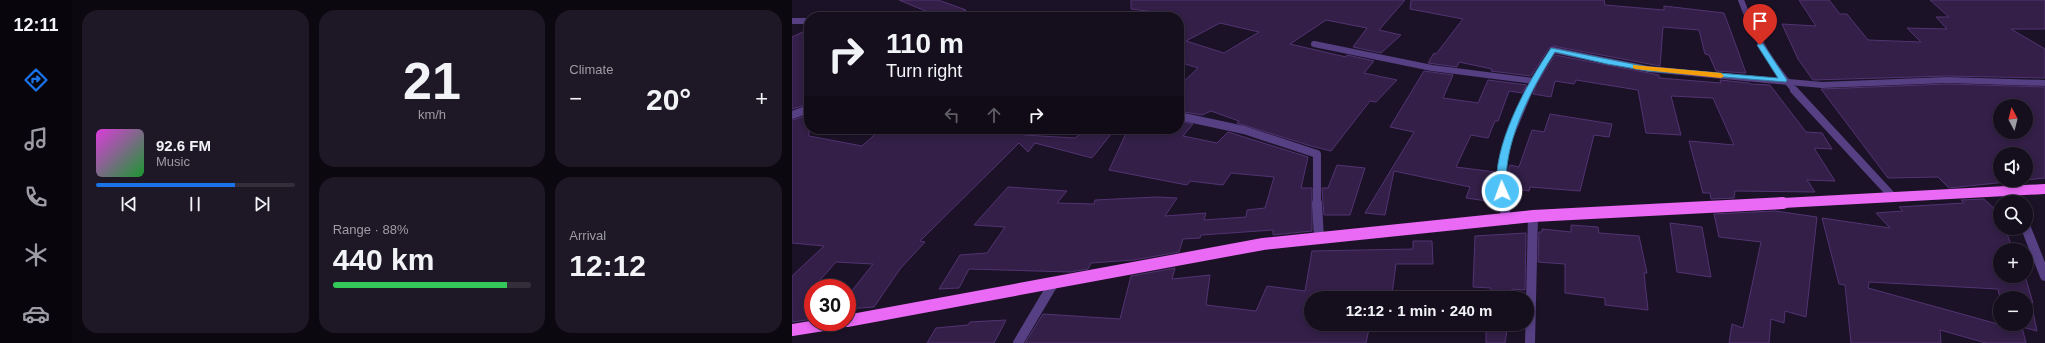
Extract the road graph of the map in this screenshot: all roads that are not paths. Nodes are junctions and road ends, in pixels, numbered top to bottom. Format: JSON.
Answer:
{"nodes":[{"id":1,"x":1741,"y":0,"type":"edge"},
{"id":2,"x":792,"y":21,"type":"edge"},
{"id":3,"x":804,"y":21,"type":"edge"},
{"id":4,"x":1314,"y":44,"type":"dead end"},
{"id":5,"x":1784,"y":80,"type":"junction"},
{"id":6,"x":1533,"y":81,"type":"junction"},
{"id":7,"x":2045,"y":83,"type":"edge"},
{"id":8,"x":804,"y":111,"type":"edge"},
{"id":9,"x":792,"y":116,"type":"edge"},
{"id":10,"x":1184,"y":117,"type":"edge"},
{"id":11,"x":2045,"y":189,"type":"edge"},
{"id":12,"x":2012,"y":191,"type":"junction"},
{"id":13,"x":2013,"y":195,"type":"edge"},
{"id":14,"x":1893,"y":197,"type":"junction"},
{"id":15,"x":1533,"y":216,"type":"junction"},
{"id":16,"x":1506,"y":220,"type":"junction"},
{"id":17,"x":2029,"y":235,"type":"edge"},
{"id":18,"x":1319,"y":238,"type":"junction"},
{"id":19,"x":2045,"y":276,"type":"edge"},
{"id":20,"x":1053,"y":284,"type":"junction"},
{"id":21,"x":856,"y":319,"type":"edge"},
{"id":22,"x":804,"y":328,"type":"edge"},
{"id":23,"x":792,"y":330,"type":"edge"},
{"id":24,"x":1018,"y":343,"type":"edge"},
{"id":25,"x":1530,"y":343,"type":"edge"}],
"edges":[{"from":1,"to":5,"type":"street"},
{"from":2,"to":3,"type":"street"},
{"from":4,"to":6,"type":"street"},
{"from":5,"to":6,"type":"street"},
{"from":5,"to":7,"type":"street"},
{"from":5,"to":14,"type":"street"},
{"from":6,"to":16,"type":"street"},
{"from":8,"to":9,"type":"street"},
{"from":10,"to":18,"type":"street"},
{"from":11,"to":12,"type":"main road"},
{"from":12,"to":13,"type":"street"},
{"from":12,"to":14,"type":"main road"},
{"from":14,"to":15,"type":"main road"},
{"from":15,"to":16,"type":"main road"},
{"from":15,"to":25,"type":"street"},
{"from":16,"to":18,"type":"main road"},
{"from":17,"to":19,"type":"street"},
{"from":18,"to":20,"type":"main road"},
{"from":20,"to":21,"type":"main road"},
{"from":20,"to":24,"type":"street"},
{"from":22,"to":23,"type":"main road"}]}
